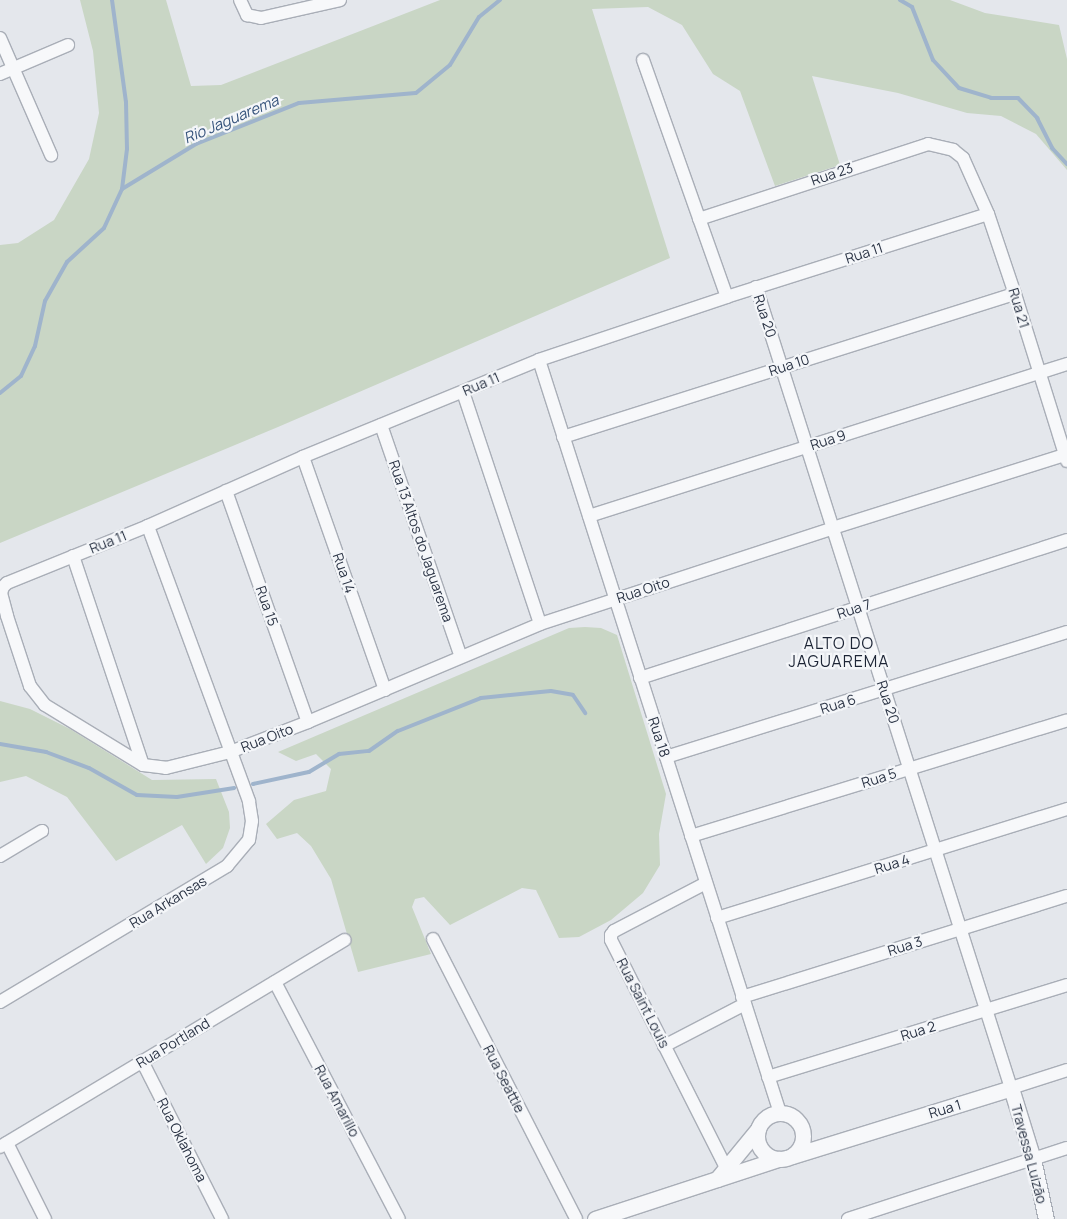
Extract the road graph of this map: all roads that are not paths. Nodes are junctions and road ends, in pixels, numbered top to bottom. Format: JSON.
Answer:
{"nodes":[{"id":1,"x":240,"y":0,"type":"edge"},
{"id":2,"x":340,"y":0,"type":"edge"},
{"id":3,"x":0,"y":38,"type":"edge"},
{"id":4,"x":68,"y":45,"type":"dead end"},
{"id":5,"x":643,"y":60,"type":"dead end"},
{"id":6,"x":13,"y":69,"type":"junction"},
{"id":7,"x":0,"y":74,"type":"edge"},
{"id":8,"x":51,"y":155,"type":"dead end"},
{"id":9,"x":963,"y":158,"type":"joint"},
{"id":10,"x":988,"y":214,"type":"junction"},
{"id":11,"x":699,"y":219,"type":"junction"},
{"id":12,"x":756,"y":288,"type":"junction"},
{"id":13,"x":1015,"y":294,"type":"junction"},
{"id":14,"x":727,"y":297,"type":"junction"},
{"id":15,"x":539,"y":360,"type":"junction"},
{"id":16,"x":1067,"y":364,"type":"edge"},
{"id":17,"x":782,"y":368,"type":"junction"},
{"id":18,"x":1039,"y":373,"type":"junction"},
{"id":19,"x":462,"y":392,"type":"junction"},
{"id":20,"x":381,"y":425,"type":"junction"},
{"id":21,"x":563,"y":437,"type":"junction"},
{"id":22,"x":807,"y":447,"type":"junction"},
{"id":23,"x":303,"y":457,"type":"junction"},
{"id":24,"x":1066,"y":457,"type":"edge"},
{"id":25,"x":226,"y":491,"type":"junction"},
{"id":26,"x":589,"y":516,"type":"junction"},
{"id":27,"x":148,"y":526,"type":"junction"},
{"id":28,"x":833,"y":528,"type":"junction"},
{"id":29,"x":1067,"y":540,"type":"edge"},
{"id":30,"x":73,"y":556,"type":"junction"},
{"id":31,"x":615,"y":599,"type":"junction"},
{"id":32,"x":858,"y":607,"type":"junction"},
{"id":33,"x":540,"y":624,"type":"junction"},
{"id":34,"x":1067,"y":632,"type":"edge"},
{"id":35,"x":461,"y":657,"type":"junction"},
{"id":36,"x":640,"y":678,"type":"junction"},
{"id":37,"x":884,"y":689,"type":"junction"},
{"id":38,"x":385,"y":690,"type":"junction"},
{"id":39,"x":1067,"y":720,"type":"edge"},
{"id":40,"x":308,"y":722,"type":"junction"},
{"id":41,"x":230,"y":752,"type":"junction"},
{"id":42,"x":666,"y":757,"type":"junction"},
{"id":43,"x":143,"y":765,"type":"junction"},
{"id":44,"x":909,"y":769,"type":"junction"},
{"id":45,"x":1067,"y":809,"type":"edge"},
{"id":46,"x":42,"y":831,"type":"dead end"},
{"id":47,"x":691,"y":836,"type":"junction"},
{"id":48,"x":935,"y":850,"type":"junction"},
{"id":49,"x":0,"y":856,"type":"edge"},
{"id":50,"x":706,"y":883,"type":"junction"},
{"id":51,"x":1067,"y":896,"type":"edge"},
{"id":52,"x":717,"y":918,"type":"junction"},
{"id":53,"x":960,"y":929,"type":"junction"},
{"id":54,"x":433,"y":939,"type":"dead end"},
{"id":55,"x":345,"y":940,"type":"dead end"},
{"id":56,"x":275,"y":982,"type":"junction"},
{"id":57,"x":1067,"y":985,"type":"edge"},
{"id":58,"x":744,"y":1001,"type":"junction"},
{"id":59,"x":0,"y":1002,"type":"edge"},
{"id":60,"x":986,"y":1010,"type":"junction"},
{"id":61,"x":664,"y":1046,"type":"junction"},
{"id":62,"x":142,"y":1061,"type":"junction"},
{"id":63,"x":1067,"y":1070,"type":"edge"},
{"id":64,"x":768,"y":1077,"type":"junction"},
{"id":65,"x":1011,"y":1088,"type":"junction"},
{"id":66,"x":780,"y":1113,"type":"junction"},
{"id":67,"x":758,"y":1129,"type":"junction"},
{"id":68,"x":802,"y":1133,"type":"junction"},
{"id":69,"x":4,"y":1145,"type":"edge"},
{"id":70,"x":822,"y":1147,"type":"junction"},
{"id":71,"x":1067,"y":1148,"type":"edge"},
{"id":72,"x":785,"y":1157,"type":"junction"},
{"id":73,"x":1033,"y":1159,"type":"junction"},
{"id":74,"x":722,"y":1174,"type":"junction"},
{"id":75,"x":45,"y":1219,"type":"edge"},
{"id":76,"x":222,"y":1219,"type":"edge"},
{"id":77,"x":399,"y":1219,"type":"edge"},
{"id":78,"x":576,"y":1219,"type":"edge"},
{"id":79,"x":595,"y":1219,"type":"edge"},
{"id":80,"x":848,"y":1219,"type":"edge"},
{"id":81,"x":1046,"y":1219,"type":"edge"}],
"edges":[{"from":1,"to":2,"type":"street"},
{"from":3,"to":6,"type":"street"},
{"from":4,"to":6,"type":"street"},
{"from":5,"to":11,"type":"street"},
{"from":6,"to":7,"type":"street"},
{"from":6,"to":8,"type":"street"},
{"from":9,"to":10,"type":"street","name":"Rua 21"},
{"from":9,"to":11,"type":"street","name":"Rua 23"},
{"from":10,"to":12,"type":"street","name":"Rua 11"},
{"from":10,"to":13,"type":"street","name":"Rua 21"},
{"from":11,"to":14,"type":"street"},
{"from":12,"to":14,"type":"street","name":"Rua 11"},
{"from":12,"to":17,"type":"street","name":"Rua 20"},
{"from":13,"to":17,"type":"street","name":"Rua 10"},
{"from":13,"to":18,"type":"street","name":"Rua 21"},
{"from":14,"to":15,"type":"street","name":"Rua 11"},
{"from":15,"to":19,"type":"street","name":"Rua 11"},
{"from":15,"to":21,"type":"street","name":"Rua 18"},
{"from":16,"to":18,"type":"street","name":"Rua 9"},
{"from":17,"to":21,"type":"street","name":"Rua 10"},
{"from":17,"to":22,"type":"street","name":"Rua 20"},
{"from":18,"to":22,"type":"street","name":"Rua 9"},
{"from":18,"to":24,"type":"street","name":"Rua 21"},
{"from":19,"to":20,"type":"street","name":"Rua 11"},
{"from":19,"to":33,"type":"street"},
{"from":20,"to":23,"type":"street","name":"Rua 11"},
{"from":20,"to":35,"type":"street","name":"Rua 13 Altos do Jaguarema"},
{"from":21,"to":26,"type":"street","name":"Rua 18"},
{"from":22,"to":26,"type":"street","name":"Rua 9"},
{"from":22,"to":28,"type":"street","name":"Rua 20"},
{"from":23,"to":25,"type":"street","name":"Rua 11"},
{"from":23,"to":38,"type":"street","name":"Rua 14"},
{"from":24,"to":28,"type":"street","name":"Rua Oito"},
{"from":25,"to":27,"type":"street","name":"Rua 11"},
{"from":25,"to":40,"type":"street","name":"Rua 15"},
{"from":26,"to":31,"type":"street","name":"Rua 18"},
{"from":27,"to":30,"type":"street","name":"Rua 11"},
{"from":27,"to":41,"type":"street","name":"Rua Arkansas"},
{"from":28,"to":31,"type":"street","name":"Rua Oito"},
{"from":28,"to":32,"type":"street","name":"Rua 20"},
{"from":29,"to":32,"type":"street","name":"Rua 7"},
{"from":30,"to":43,"type":"street"},
{"from":30,"to":43,"type":"street","name":"Rua 11"},
{"from":31,"to":33,"type":"street","name":"Rua Oito"},
{"from":31,"to":36,"type":"street","name":"Rua 18"},
{"from":32,"to":36,"type":"street","name":"Rua 7"},
{"from":32,"to":37,"type":"street","name":"Rua 20"},
{"from":33,"to":35,"type":"street","name":"Rua Oito"},
{"from":34,"to":37,"type":"street","name":"Rua 6"},
{"from":35,"to":38,"type":"street","name":"Rua Oito"},
{"from":36,"to":42,"type":"street","name":"Rua 18"},
{"from":37,"to":42,"type":"street","name":"Rua 6"},
{"from":37,"to":44,"type":"street","name":"Rua 20"},
{"from":38,"to":40,"type":"street","name":"Rua Oito"},
{"from":39,"to":44,"type":"street","name":"Rua 5"},
{"from":40,"to":41,"type":"street","name":"Rua Oito"},
{"from":41,"to":43,"type":"street","name":"Rua Oito"},
{"from":41,"to":59,"type":"street","name":"Rua Arkansas"},
{"from":42,"to":47,"type":"street","name":"Rua 18"},
{"from":44,"to":47,"type":"street","name":"Rua 5"},
{"from":44,"to":48,"type":"street","name":"Rua 20"},
{"from":45,"to":48,"type":"street","name":"Rua 4"},
{"from":46,"to":49,"type":"street"},
{"from":47,"to":50,"type":"street","name":"Rua 18"},
{"from":48,"to":52,"type":"street","name":"Rua 4"},
{"from":48,"to":53,"type":"street","name":"Rua 20"},
{"from":50,"to":52,"type":"street","name":"Rua 18"},
{"from":50,"to":61,"type":"street","name":"Rua Saint Louis"},
{"from":51,"to":53,"type":"street","name":"Rua 3"},
{"from":52,"to":58,"type":"street","name":"Rua 18"},
{"from":53,"to":58,"type":"street","name":"Rua 3"},
{"from":53,"to":60,"type":"street","name":"Rua 20"},
{"from":54,"to":78,"type":"street","name":"Rua Seattle"},
{"from":55,"to":56,"type":"street","name":"Rua Portland"},
{"from":56,"to":62,"type":"street","name":"Rua Portland"},
{"from":56,"to":77,"type":"street","name":"Rua Amarillo"},
{"from":57,"to":60,"type":"street","name":"Rua 2"},
{"from":58,"to":61,"type":"street","name":"Rua 3"},
{"from":58,"to":64,"type":"street","name":"Rua 18"},
{"from":60,"to":64,"type":"street","name":"Rua 2"},
{"from":60,"to":65,"type":"street","name":"Rua 20"},
{"from":61,"to":74,"type":"street","name":"Rua Saint Louis"},
{"from":62,"to":69,"type":"street","name":"Rua Portland"},
{"from":62,"to":76,"type":"street","name":"Rua Oklahoma"},
{"from":63,"to":65,"type":"street","name":"Rua 1"},
{"from":64,"to":66,"type":"street","name":"Rua 18"},
{"from":65,"to":70,"type":"street","name":"Rua 1"},
{"from":65,"to":73,"type":"street","name":"Travessa Luizão"},
{"from":66,"to":67,"type":"street"},
{"from":66,"to":68,"type":"street"},
{"from":67,"to":72,"type":"street"},
{"from":67,"to":74,"type":"street"},
{"from":68,"to":70,"type":"street"},
{"from":68,"to":72,"type":"street"},
{"from":69,"to":75,"type":"street"},
{"from":70,"to":72,"type":"street","name":"Rua 1"},
{"from":71,"to":73,"type":"street"},
{"from":72,"to":74,"type":"street","name":"Rua 1"},
{"from":73,"to":80,"type":"street"},
{"from":73,"to":81,"type":"street","name":"Travessa Luizão"},
{"from":74,"to":79,"type":"street","name":"Rua 1"}]}
